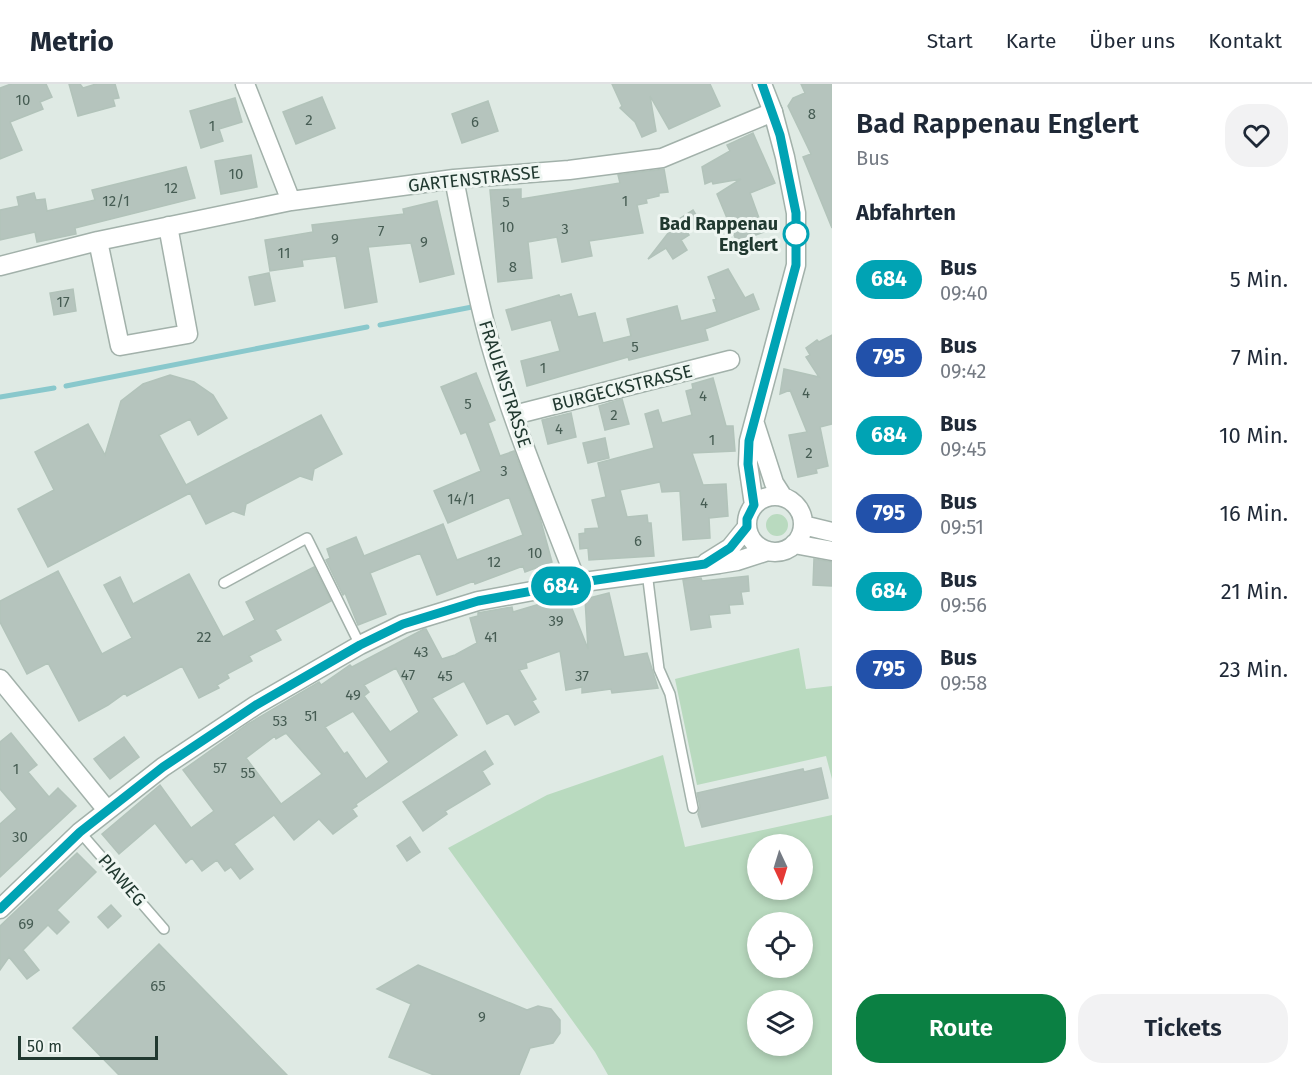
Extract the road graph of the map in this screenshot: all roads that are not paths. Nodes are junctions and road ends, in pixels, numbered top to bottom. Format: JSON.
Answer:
{"nodes":[{"id":1,"x":245,"y":84,"type":"edge"},
{"id":2,"x":762,"y":84,"type":"edge"},
{"id":3,"x":773,"y":112,"type":"junction"},
{"id":4,"x":454,"y":179,"type":"junction"},
{"id":5,"x":291,"y":201,"type":"junction"},
{"id":6,"x":168,"y":226,"type":"junction"},
{"id":7,"x":98,"y":241,"type":"junction"},
{"id":8,"x":0,"y":266,"type":"edge"},
{"id":9,"x":730,"y":360,"type":"dead end"},
{"id":10,"x":514,"y":415,"type":"junction"},
{"id":11,"x":755,"y":424,"type":"junction"},
{"id":12,"x":783,"y":496,"type":"junction"},
{"id":13,"x":754,"y":505,"type":"junction"},
{"id":14,"x":804,"y":525,"type":"junction"},
{"id":15,"x":747,"y":527,"type":"junction"},
{"id":16,"x":832,"y":532,"type":"edge"},
{"id":17,"x":794,"y":544,"type":"junction"},
{"id":18,"x":768,"y":551,"type":"junction"},
{"id":19,"x":832,"y":551,"type":"edge"},
{"id":20,"x":705,"y":564,"type":"junction"},
{"id":21,"x":647,"y":572,"type":"junction"},
{"id":22,"x":224,"y":583,"type":"dead end"},
{"id":23,"x":577,"y":583,"type":"junction"},
{"id":24,"x":360,"y":645,"type":"junction"},
{"id":25,"x":0,"y":679,"type":"edge"},
{"id":26,"x":693,"y":808,"type":"dead end"},
{"id":27,"x":107,"y":810,"type":"junction"},
{"id":28,"x":80,"y":832,"type":"junction"},
{"id":29,"x":0,"y":909,"type":"edge"},
{"id":30,"x":164,"y":929,"type":"dead end"}],
"edges":[{"from":1,"to":5,"type":"street"},
{"from":2,"to":3,"type":"street"},
{"from":3,"to":4,"type":"street","name":"GARTENSTRASSE"},
{"from":3,"to":11,"type":"street"},
{"from":4,"to":5,"type":"street","name":"GARTENSTRASSE"},
{"from":4,"to":10,"type":"street","name":"FRAUENSTRASSE"},
{"from":5,"to":6,"type":"street","name":"GARTENSTRASSE"},
{"from":6,"to":7,"type":"street","name":"GARTENSTRASSE"},
{"from":6,"to":7,"type":"street"},
{"from":7,"to":8,"type":"street","name":"GARTENSTRASSE"},
{"from":9,"to":10,"type":"street","name":"BURGECKSTRASSE"},
{"from":10,"to":23,"type":"street","name":"FRAUENSTRASSE"},
{"from":11,"to":12,"type":"street"},
{"from":11,"to":13,"type":"street"},
{"from":12,"to":13,"type":"street"},
{"from":12,"to":14,"type":"street"},
{"from":13,"to":15,"type":"street"},
{"from":14,"to":16,"type":"street"},
{"from":14,"to":17,"type":"street"},
{"from":15,"to":18,"type":"street"},
{"from":15,"to":20,"type":"street"},
{"from":17,"to":18,"type":"street"},
{"from":17,"to":19,"type":"street"},
{"from":18,"to":20,"type":"street"},
{"from":20,"to":21,"type":"street"},
{"from":21,"to":23,"type":"street"},
{"from":21,"to":26,"type":"lane"},
{"from":22,"to":24,"type":"lane"},
{"from":23,"to":24,"type":"street"},
{"from":24,"to":27,"type":"street"},
{"from":25,"to":27,"type":"street"},
{"from":27,"to":28,"type":"street"},
{"from":28,"to":29,"type":"street"},
{"from":28,"to":30,"type":"lane","name":"PIAWEG"}]}
